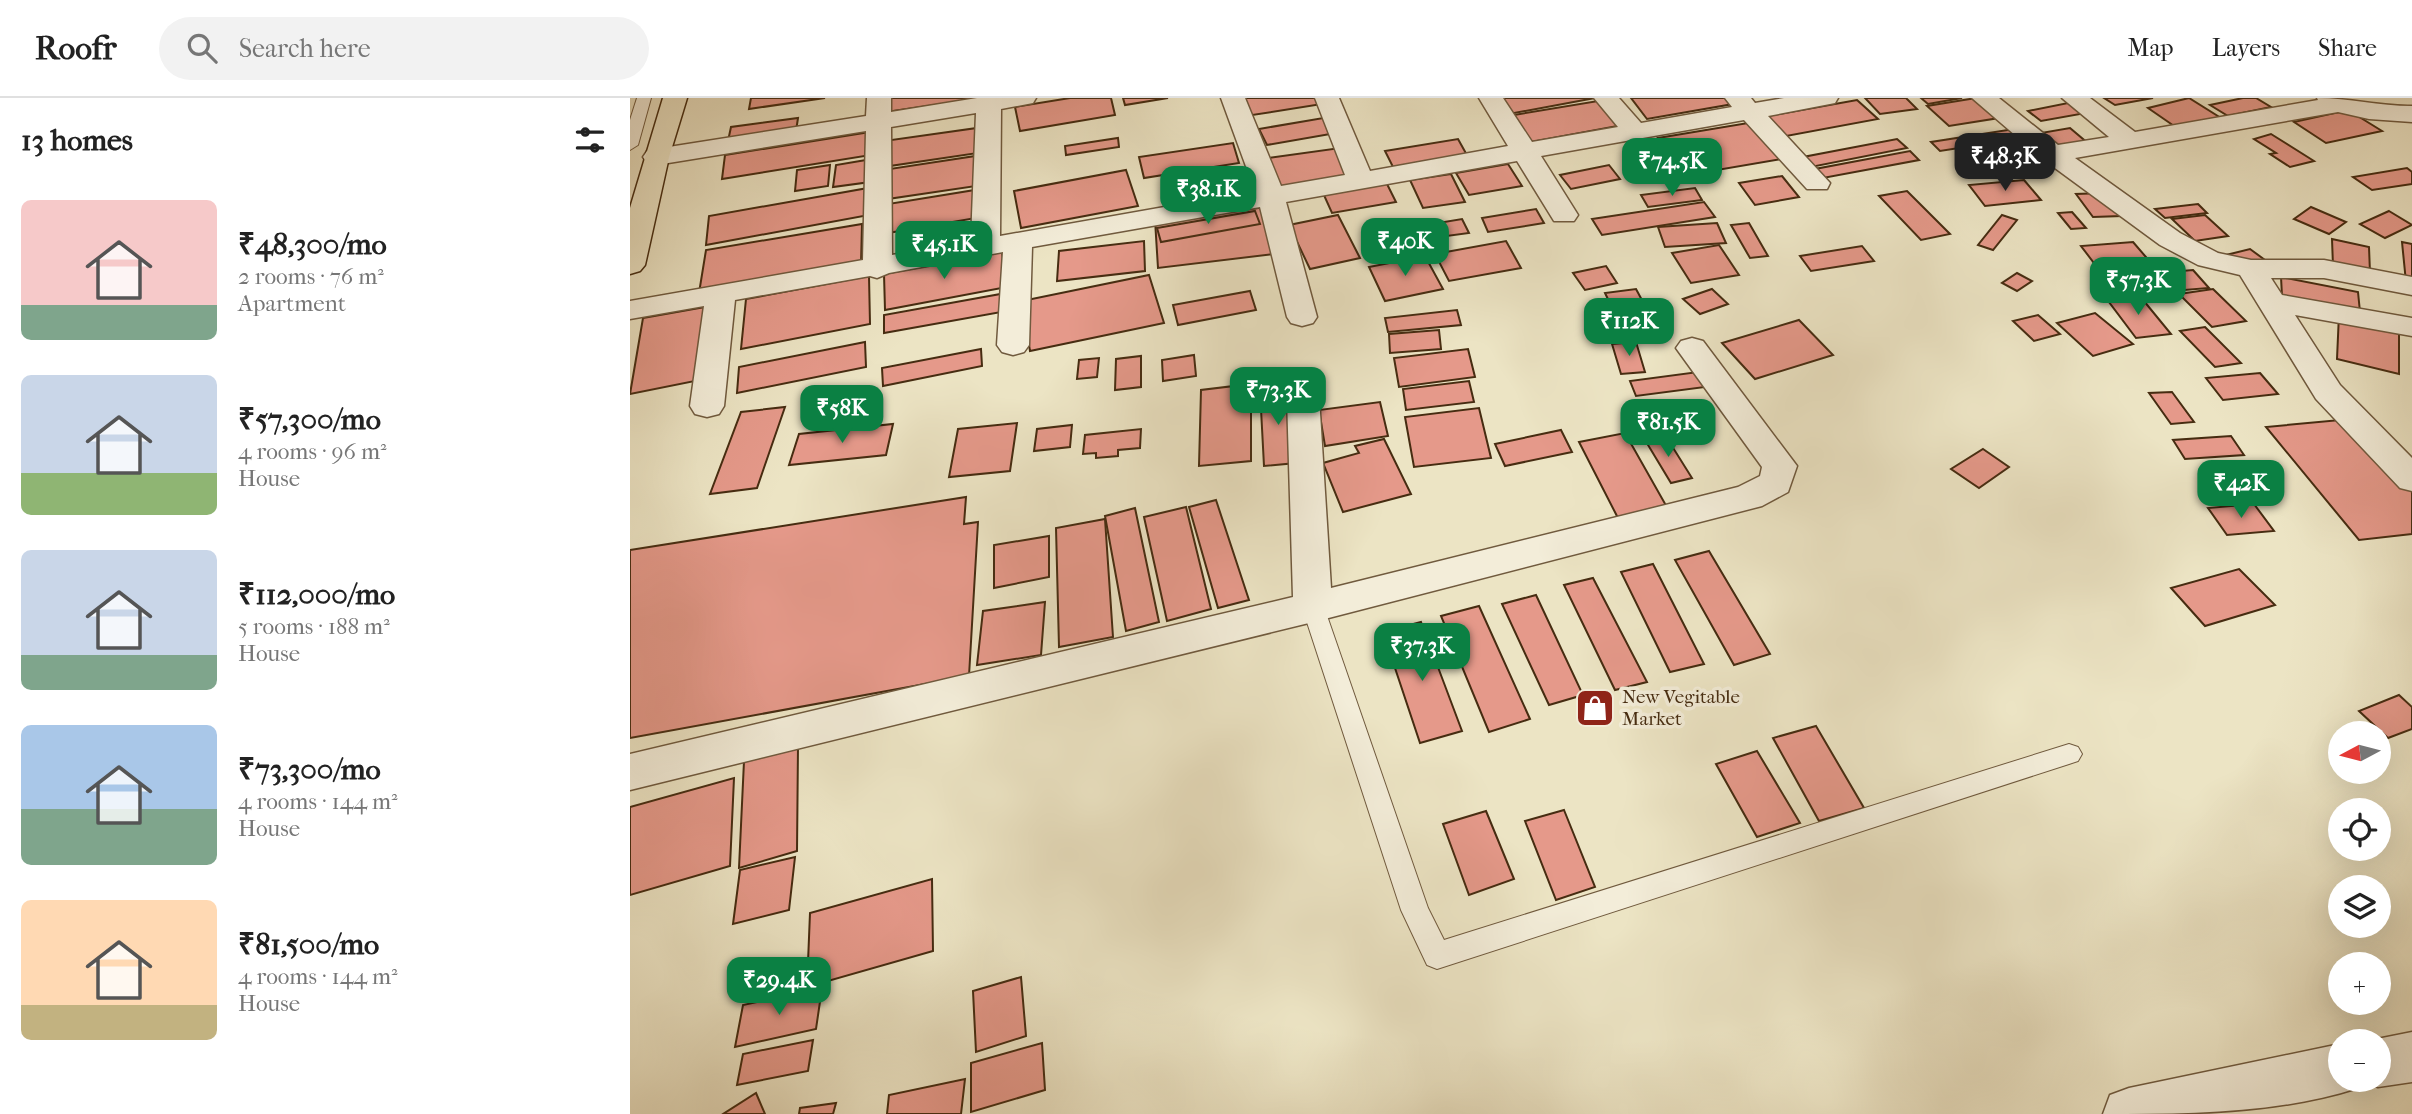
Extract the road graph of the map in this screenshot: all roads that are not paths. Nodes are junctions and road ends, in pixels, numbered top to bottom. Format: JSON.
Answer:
{"nodes":[{"id":1,"x":644,"y":98,"type":"edge"},
{"id":2,"x":675,"y":98,"type":"edge"},
{"id":3,"x":1024,"y":98,"type":"edge"},
{"id":4,"x":1233,"y":98,"type":"edge"},
{"id":5,"x":1326,"y":98,"type":"edge"},
{"id":6,"x":1491,"y":98,"type":"edge"},
{"id":7,"x":1606,"y":98,"type":"edge"},
{"id":8,"x":1826,"y":98,"type":"edge"},
{"id":9,"x":1984,"y":98,"type":"edge"},
{"id":10,"x":2074,"y":98,"type":"edge"},
{"id":11,"x":989,"y":101,"type":"edge"},
{"id":12,"x":2334,"y":101,"type":"edge"},
{"id":13,"x":1743,"y":105,"type":"edge"},
{"id":14,"x":879,"y":110,"type":"edge"},
{"id":15,"x":2412,"y":114,"type":"edge"},
{"id":16,"x":1636,"y":133,"type":"junction"},
{"id":17,"x":2128,"y":139,"type":"junction"},
{"id":18,"x":630,"y":145,"type":"edge"},
{"id":19,"x":1525,"y":153,"type":"junction"},
{"id":20,"x":2053,"y":154,"type":"junction"},
{"id":21,"x":656,"y":157,"type":"junction"},
{"id":22,"x":1361,"y":181,"type":"junction"},
{"id":23,"x":1817,"y":183,"type":"dead end"},
{"id":24,"x":1271,"y":196,"type":"junction"},
{"id":25,"x":1564,"y":215,"type":"dead end"},
{"id":26,"x":1018,"y":242,"type":"junction"},
{"id":27,"x":985,"y":248,"type":"junction"},
{"id":28,"x":630,"y":265,"type":"edge"},
{"id":29,"x":877,"y":269,"type":"junction"},
{"id":30,"x":2251,"y":269,"type":"junction"},
{"id":31,"x":2412,"y":286,"type":"edge"},
{"id":32,"x":720,"y":296,"type":"junction"},
{"id":33,"x":2269,"y":302,"type":"junction"},
{"id":34,"x":630,"y":310,"type":"edge"},
{"id":35,"x":1302,"y":317,"type":"dead end"},
{"id":36,"x":2412,"y":327,"type":"edge"},
{"id":37,"x":1013,"y":345,"type":"dead end"},
{"id":38,"x":1692,"y":348,"type":"dead end"},
{"id":39,"x":1303,"y":397,"type":"dead end"},
{"id":40,"x":707,"y":406,"type":"dead end"},
{"id":41,"x":2412,"y":479,"type":"edge"},
{"id":42,"x":1313,"y":607,"type":"junction"},
{"id":43,"x":2069,"y":754,"type":"dead end"},
{"id":44,"x":630,"y":772,"type":"edge"},
{"id":45,"x":2412,"y":1058,"type":"edge"},
{"id":46,"x":2391,"y":1060,"type":"edge"},
{"id":47,"x":2328,"y":1073,"type":"edge"},
{"id":48,"x":2129,"y":1114,"type":"edge"}],
"edges":[{"from":1,"to":18,"type":"lane"},
{"from":2,"to":21,"type":"main road"},
{"from":3,"to":11,"type":"street"},
{"from":4,"to":24,"type":"street"},
{"from":5,"to":22,"type":"street"},
{"from":6,"to":19,"type":"street"},
{"from":7,"to":16,"type":"street"},
{"from":8,"to":13,"type":"street"},
{"from":9,"to":20,"type":"street"},
{"from":10,"to":17,"type":"street"},
{"from":11,"to":14,"type":"street"},
{"from":11,"to":27,"type":"street"},
{"from":12,"to":15,"type":"street"},
{"from":12,"to":17,"type":"street"},
{"from":13,"to":16,"type":"street"},
{"from":13,"to":23,"type":"street"},
{"from":14,"to":21,"type":"street"},
{"from":14,"to":29,"type":"street"},
{"from":16,"to":19,"type":"street"},
{"from":17,"to":20,"type":"street"},
{"from":19,"to":22,"type":"street"},
{"from":19,"to":25,"type":"street"},
{"from":20,"to":30,"type":"street"},
{"from":21,"to":28,"type":"main road"},
{"from":22,"to":24,"type":"street"},
{"from":24,"to":26,"type":"street"},
{"from":24,"to":35,"type":"street"},
{"from":26,"to":27,"type":"street"},
{"from":26,"to":37,"type":"street"},
{"from":27,"to":29,"type":"street"},
{"from":29,"to":32,"type":"street"},
{"from":30,"to":31,"type":"street"},
{"from":30,"to":33,"type":"street"},
{"from":32,"to":34,"type":"street"},
{"from":32,"to":40,"type":"street"},
{"from":33,"to":36,"type":"street"},
{"from":33,"to":41,"type":"street"},
{"from":38,"to":42,"type":"street"},
{"from":39,"to":42,"type":"street"},
{"from":42,"to":43,"type":"lane"},
{"from":42,"to":44,"type":"street"},
{"from":45,"to":46,"type":"street"},
{"from":47,"to":48,"type":"street"}]}
